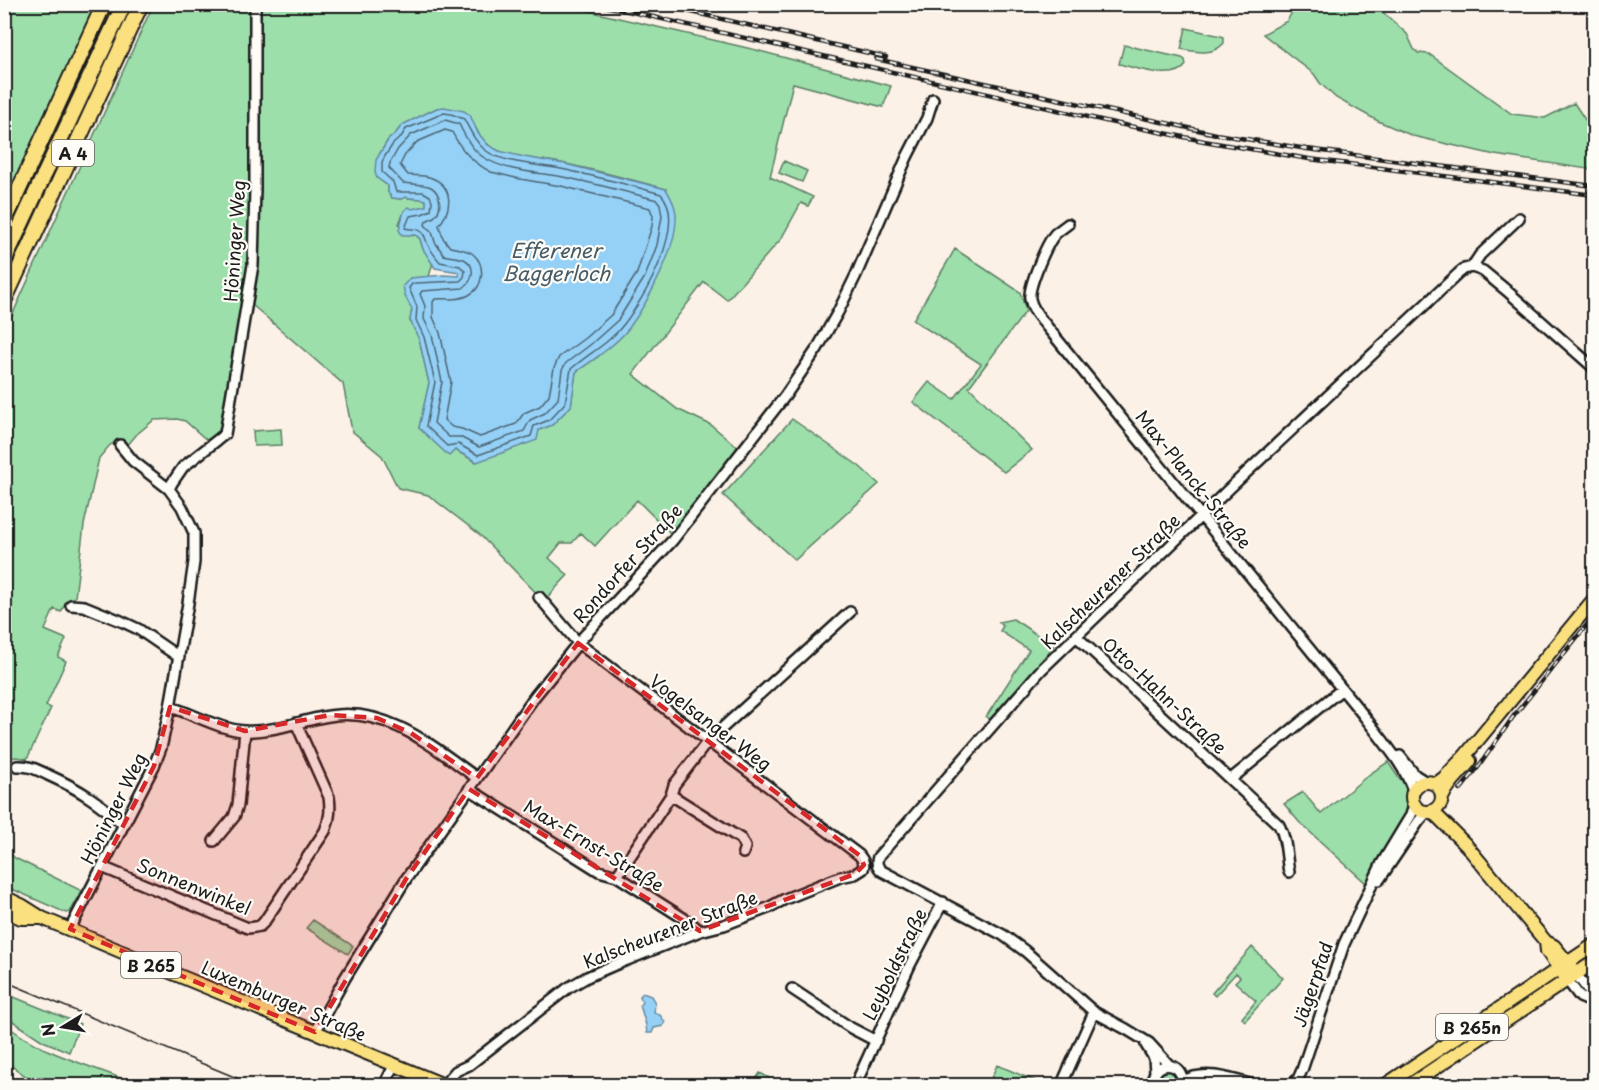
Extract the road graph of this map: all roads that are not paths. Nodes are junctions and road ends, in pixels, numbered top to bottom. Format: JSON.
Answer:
{"nodes":[{"id":1,"x":104,"y":4,"type":"edge"},
{"id":2,"x":124,"y":4,"type":"edge"},
{"id":3,"x":141,"y":4,"type":"edge"},
{"id":4,"x":255,"y":4,"type":"edge"},
{"id":5,"x":933,"y":99,"type":"dead end"},
{"id":6,"x":44,"y":136,"type":"junction"},
{"id":7,"x":1519,"y":218,"type":"dead end"},
{"id":8,"x":4,"y":222,"type":"edge"},
{"id":9,"x":1068,"y":224,"type":"dead end"},
{"id":10,"x":4,"y":256,"type":"edge"},
{"id":11,"x":4,"y":261,"type":"edge"},
{"id":12,"x":1472,"y":267,"type":"junction"},
{"id":13,"x":4,"y":301,"type":"edge"},
{"id":14,"x":1594,"y":368,"type":"edge"},
{"id":15,"x":120,"y":445,"type":"dead end"},
{"id":16,"x":169,"y":489,"type":"junction"},
{"id":17,"x":1202,"y":516,"type":"junction"},
{"id":18,"x":539,"y":597,"type":"dead end"},
{"id":19,"x":1594,"y":599,"type":"edge"},
{"id":20,"x":71,"y":605,"type":"dead end"},
{"id":21,"x":850,"y":612,"type":"dead end"},
{"id":22,"x":1076,"y":636,"type":"junction"},
{"id":23,"x":578,"y":643,"type":"junction"},
{"id":24,"x":179,"y":657,"type":"junction"},
{"id":25,"x":1342,"y":689,"type":"junction"},
{"id":26,"x":1517,"y":694,"type":"junction"},
{"id":27,"x":170,"y":707,"type":"junction"},
{"id":28,"x":296,"y":723,"type":"junction"},
{"id":29,"x":245,"y":731,"type":"junction"},
{"id":30,"x":708,"y":741,"type":"junction"},
{"id":31,"x":1388,"y":747,"type":"junction"},
{"id":32,"x":17,"y":766,"type":"dead end"},
{"id":33,"x":477,"y":778,"type":"junction"},
{"id":34,"x":1231,"y":779,"type":"junction"},
{"id":35,"x":1431,"y":783,"type":"junction"},
{"id":36,"x":469,"y":789,"type":"junction"},
{"id":37,"x":1413,"y":790,"type":"junction"},
{"id":38,"x":671,"y":795,"type":"junction"},
{"id":39,"x":1443,"y":799,"type":"junction"},
{"id":40,"x":1414,"y":805,"type":"junction"},
{"id":41,"x":1429,"y":812,"type":"junction"},
{"id":42,"x":124,"y":825,"type":"junction"},
{"id":43,"x":214,"y":841,"type":"dead end"},
{"id":44,"x":1466,"y":845,"type":"junction"},
{"id":45,"x":743,"y":853,"type":"dead end"},
{"id":46,"x":102,"y":867,"type":"junction"},
{"id":47,"x":863,"y":869,"type":"joint"},
{"id":48,"x":1289,"y":872,"type":"dead end"},
{"id":49,"x":617,"y":876,"type":"junction"},
{"id":50,"x":1368,"y":893,"type":"junction"},
{"id":51,"x":4,"y":897,"type":"edge"},
{"id":52,"x":943,"y":902,"type":"junction"},
{"id":53,"x":4,"y":910,"type":"edge"},
{"id":54,"x":42,"y":918,"type":"junction"},
{"id":55,"x":70,"y":929,"type":"junction"},
{"id":56,"x":700,"y":931,"type":"junction"},
{"id":57,"x":1594,"y":945,"type":"edge"},
{"id":58,"x":1594,"y":962,"type":"edge"},
{"id":59,"x":1563,"y":965,"type":"junction"},
{"id":60,"x":1572,"y":977,"type":"junction"},
{"id":61,"x":792,"y":989,"type":"dead end"},
{"id":62,"x":1594,"y":1004,"type":"edge"},
{"id":63,"x":1094,"y":1012,"type":"junction"},
{"id":64,"x":315,"y":1032,"type":"junction"},
{"id":65,"x":1143,"y":1040,"type":"junction"},
{"id":66,"x":876,"y":1041,"type":"junction"},
{"id":67,"x":395,"y":1064,"type":"junction"},
{"id":68,"x":1173,"y":1067,"type":"junction"},
{"id":69,"x":1155,"y":1072,"type":"junction"},
{"id":70,"x":1222,"y":1077,"type":"junction"},
{"id":71,"x":858,"y":1079,"type":"dead end"},
{"id":72,"x":1182,"y":1083,"type":"edge"},
{"id":73,"x":445,"y":1085,"type":"edge"},
{"id":74,"x":384,"y":1086,"type":"edge"},
{"id":75,"x":1061,"y":1086,"type":"edge"},
{"id":76,"x":1153,"y":1086,"type":"edge"},
{"id":77,"x":1203,"y":1086,"type":"edge"},
{"id":78,"x":1256,"y":1086,"type":"edge"},
{"id":79,"x":1290,"y":1086,"type":"edge"},
{"id":80,"x":1384,"y":1086,"type":"edge"},
{"id":81,"x":1408,"y":1086,"type":"edge"}],
"edges":[{"from":1,"to":6,"type":"highway"},
{"from":2,"to":11,"type":"highway","number":"A 4"},
{"from":3,"to":13,"type":"highway","number":"A 4"},
{"from":4,"to":16,"type":"street","name":"Höninger Weg"},
{"from":5,"to":23,"type":"street","name":"Rondorfer Straße"},
{"from":6,"to":8,"type":"highway"},
{"from":6,"to":10,"type":"highway"},
{"from":7,"to":12,"type":"street","name":"Kalscheurener Straße"},
{"from":9,"to":17,"type":"street","name":"Max-Planck-Straße"},
{"from":12,"to":14,"type":"street"},
{"from":12,"to":17,"type":"street","name":"Kalscheurener Straße"},
{"from":15,"to":16,"type":"street","name":"Höninger Weg"},
{"from":16,"to":24,"type":"street","name":"Höninger Weg"},
{"from":17,"to":22,"type":"street","name":"Kalscheurener Straße"},
{"from":17,"to":25,"type":"street","name":"Max-Planck-Straße"},
{"from":18,"to":23,"type":"street","name":"Vogelsanger Weg"},
{"from":19,"to":26,"type":"main road"},
{"from":20,"to":24,"type":"street"},
{"from":21,"to":30,"type":"street"},
{"from":22,"to":34,"type":"street","name":"Otto-Hahn-Straße"},
{"from":22,"to":52,"type":"street","name":"Kalscheurener Straße"},
{"from":23,"to":30,"type":"street","name":"Vogelsanger Weg"},
{"from":23,"to":33,"type":"street","name":"Rondorfer Straße"},
{"from":24,"to":27,"type":"street","name":"Höninger Weg"},
{"from":25,"to":31,"type":"street","name":"Max-Planck-Straße"},
{"from":25,"to":34,"type":"street","name":"Otto-Hahn-Straße"},
{"from":26,"to":35,"type":"main road"},
{"from":26,"to":39,"type":"main road"},
{"from":27,"to":29,"type":"street"},
{"from":27,"to":42,"type":"street","name":"Höninger Weg"},
{"from":28,"to":29,"type":"street"},
{"from":28,"to":33,"type":"street"},
{"from":28,"to":46,"type":"street","name":"Sonnenwinkel"},
{"from":29,"to":43,"type":"street"},
{"from":30,"to":38,"type":"street"},
{"from":30,"to":47,"type":"street","name":"Vogelsanger Weg"},
{"from":31,"to":35,"type":"street","name":"Max-Planck-Straße"},
{"from":31,"to":37,"type":"street","name":"Max-Planck-Straße"},
{"from":32,"to":42,"type":"street"},
{"from":33,"to":36,"type":"street","name":"Rondorfer Straße"},
{"from":34,"to":48,"type":"street","name":"Otto-Hahn-Straße"},
{"from":35,"to":37,"type":"main road"},
{"from":35,"to":39,"type":"main road"},
{"from":36,"to":49,"type":"street","name":"Max-Ernst-Straße"},
{"from":36,"to":64,"type":"street","name":"Rondorfer Straße"},
{"from":37,"to":40,"type":"main road"},
{"from":38,"to":45,"type":"street"},
{"from":38,"to":49,"type":"street"},
{"from":39,"to":41,"type":"main road"},
{"from":39,"to":44,"type":"main road"},
{"from":40,"to":41,"type":"main road"},
{"from":40,"to":50,"type":"street"},
{"from":41,"to":44,"type":"main road"},
{"from":41,"to":50,"type":"street"},
{"from":42,"to":46,"type":"street","name":"Höninger Weg"},
{"from":44,"to":59,"type":"main road"},
{"from":46,"to":55,"type":"street","name":"Höninger Weg"},
{"from":47,"to":56,"type":"street","name":"Kalscheurener Straße"},
{"from":49,"to":56,"type":"street","name":"Max-Ernst-Straße"},
{"from":50,"to":79,"type":"street","name":"Jägerpfad"},
{"from":51,"to":54,"type":"main road","name":"Luxemburger Straße","number":"B 265"},
{"from":52,"to":63,"type":"street"},
{"from":52,"to":66,"type":"street","name":"Leyboldstraße"},
{"from":53,"to":54,"type":"main road","name":"Luxemburger Straße","number":"B 265"},
{"from":54,"to":55,"type":"main road","name":"Luxemburger Straße","number":"B 265"},
{"from":55,"to":64,"type":"main road","name":"Luxemburger Straße","number":"B 265"},
{"from":56,"to":73,"type":"street","name":"Kalscheurener Straße"},
{"from":57,"to":59,"type":"main road","number":"B 265n"},
{"from":58,"to":60,"type":"main road","number":"B 265n"},
{"from":59,"to":60,"type":"main road"},
{"from":59,"to":80,"type":"main road","number":"B 265n"},
{"from":60,"to":62,"type":"street"},
{"from":60,"to":81,"type":"main road","number":"B 265n"},
{"from":61,"to":66,"type":"street","name":"Leyboldstraße"},
{"from":63,"to":65,"type":"street"},
{"from":63,"to":75,"type":"street"},
{"from":64,"to":67,"type":"main road","name":"Luxemburger Straße","number":"B 265"},
{"from":65,"to":68,"type":"street"},
{"from":65,"to":69,"type":"street"},
{"from":66,"to":71,"type":"street","name":"Leyboldstraße"},
{"from":67,"to":73,"type":"main road","name":"Luxemburger Straße","number":"B 265"},
{"from":67,"to":74,"type":"street"},
{"from":68,"to":69,"type":"street"},
{"from":68,"to":70,"type":"street"},
{"from":68,"to":72,"type":"street"},
{"from":69,"to":76,"type":"street"},
{"from":70,"to":72,"type":"street"},
{"from":70,"to":77,"type":"street"},
{"from":70,"to":78,"type":"street"}]}
